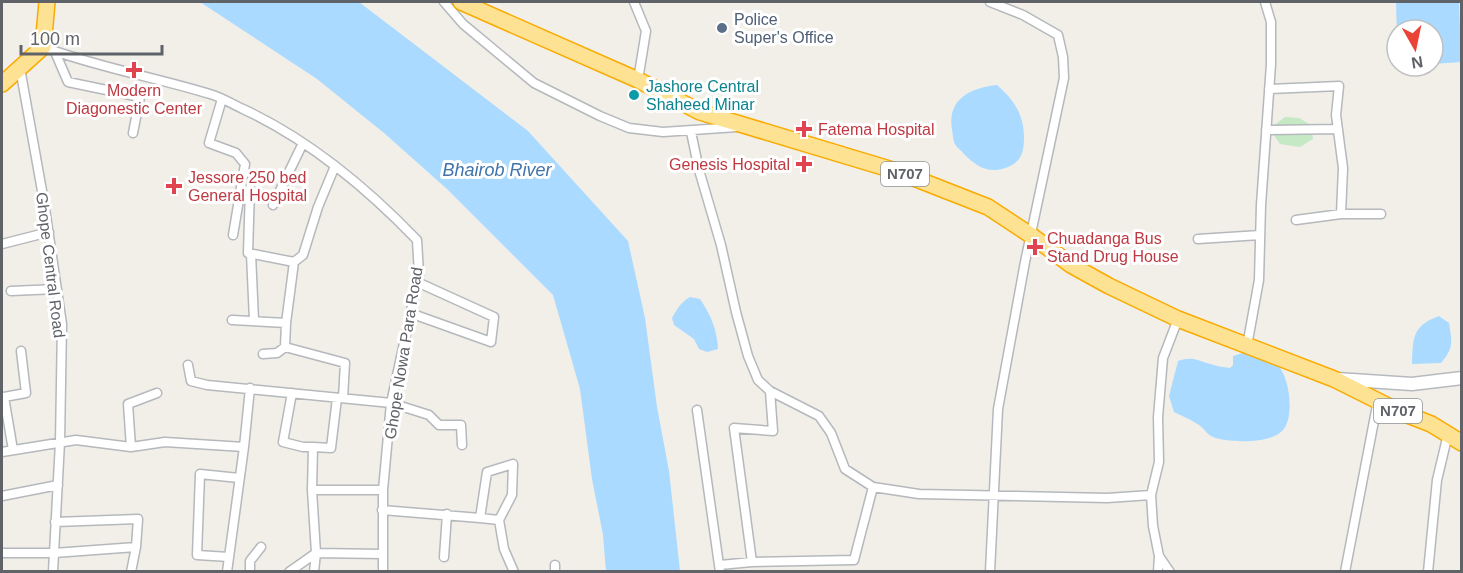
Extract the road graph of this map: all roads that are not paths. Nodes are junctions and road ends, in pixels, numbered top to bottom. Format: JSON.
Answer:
{"nodes":[{"id":1,"x":47,"y":2,"type":"edge"},
{"id":2,"x":444,"y":2,"type":"edge"},
{"id":3,"x":461,"y":2,"type":"edge"},
{"id":4,"x":634,"y":2,"type":"edge"},
{"id":5,"x":990,"y":2,"type":"edge"},
{"id":6,"x":1265,"y":2,"type":"edge"},
{"id":7,"x":49,"y":50,"type":"junction"},
{"id":8,"x":20,"y":68,"type":"junction"},
{"id":9,"x":638,"y":80,"type":"junction"},
{"id":10,"x":2,"y":84,"type":"edge"},
{"id":11,"x":1269,"y":89,"type":"junction"},
{"id":12,"x":222,"y":99,"type":"junction"},
{"id":13,"x":745,"y":126,"type":"junction"},
{"id":14,"x":1338,"y":129,"type":"junction"},
{"id":15,"x":1266,"y":130,"type":"junction"},
{"id":16,"x":691,"y":132,"type":"junction"},
{"id":17,"x":133,"y":133,"type":"dead end"},
{"id":18,"x":303,"y":143,"type":"junction"},
{"id":19,"x":335,"y":166,"type":"junction"},
{"id":20,"x":250,"y":188,"type":"dead end"},
{"id":21,"x":273,"y":205,"type":"dead end"},
{"id":22,"x":1341,"y":214,"type":"junction"},
{"id":23,"x":1381,"y":214,"type":"dead end"},
{"id":24,"x":1296,"y":220,"type":"dead end"},
{"id":25,"x":48,"y":232,"type":"junction"},
{"id":26,"x":1260,"y":235,"type":"junction"},
{"id":27,"x":233,"y":236,"type":"dead end"},
{"id":28,"x":1032,"y":236,"type":"junction"},
{"id":29,"x":1198,"y":239,"type":"dead end"},
{"id":30,"x":2,"y":244,"type":"edge"},
{"id":31,"x":251,"y":254,"type":"junction"},
{"id":32,"x":294,"y":262,"type":"junction"},
{"id":33,"x":417,"y":282,"type":"junction"},
{"id":34,"x":57,"y":288,"type":"junction"},
{"id":35,"x":11,"y":291,"type":"dead end"},
{"id":36,"x":410,"y":313,"type":"junction"},
{"id":37,"x":1178,"y":319,"type":"junction"},
{"id":38,"x":232,"y":320,"type":"dead end"},
{"id":39,"x":255,"y":320,"type":"junction"},
{"id":40,"x":286,"y":323,"type":"junction"},
{"id":41,"x":1247,"y":346,"type":"junction"},
{"id":42,"x":285,"y":347,"type":"junction"},
{"id":43,"x":21,"y":351,"type":"dead end"},
{"id":44,"x":263,"y":354,"type":"dead end"},
{"id":45,"x":188,"y":365,"type":"dead end"},
{"id":46,"x":1461,"y":378,"type":"edge"},
{"id":47,"x":1334,"y":379,"type":"junction"},
{"id":48,"x":250,"y":388,"type":"junction"},
{"id":49,"x":770,"y":391,"type":"junction"},
{"id":50,"x":157,"y":393,"type":"dead end"},
{"id":51,"x":292,"y":393,"type":"junction"},
{"id":52,"x":3,"y":397,"type":"edge"},
{"id":53,"x":340,"y":398,"type":"junction"},
{"id":54,"x":1378,"y":400,"type":"junction"},
{"id":55,"x":391,"y":404,"type":"junction"},
{"id":56,"x":697,"y":410,"type":"dead end"},
{"id":57,"x":1455,"y":438,"type":"edge"},
{"id":58,"x":60,"y":441,"type":"junction"},
{"id":59,"x":462,"y":446,"type":"dead end"},
{"id":60,"x":131,"y":447,"type":"junction"},
{"id":61,"x":244,"y":447,"type":"junction"},
{"id":62,"x":313,"y":447,"type":"junction"},
{"id":63,"x":13,"y":450,"type":"junction"},
{"id":64,"x":2,"y":452,"type":"edge"},
{"id":65,"x":239,"y":478,"type":"junction"},
{"id":66,"x":57,"y":485,"type":"junction"},
{"id":67,"x":873,"y":488,"type":"junction"},
{"id":68,"x":312,"y":490,"type":"junction"},
{"id":69,"x":383,"y":490,"type":"junction"},
{"id":70,"x":1151,"y":495,"type":"junction"},
{"id":71,"x":2,"y":496,"type":"edge"},
{"id":72,"x":994,"y":496,"type":"junction"},
{"id":73,"x":382,"y":510,"type":"junction"},
{"id":74,"x":447,"y":514,"type":"junction"},
{"id":75,"x":480,"y":518,"type":"junction"},
{"id":76,"x":499,"y":520,"type":"junction"},
{"id":77,"x":55,"y":522,"type":"junction"},
{"id":78,"x":136,"y":547,"type":"junction"},
{"id":79,"x":261,"y":547,"type":"dead end"},
{"id":80,"x":2,"y":553,"type":"edge"},
{"id":81,"x":54,"y":553,"type":"junction"},
{"id":82,"x":316,"y":553,"type":"junction"},
{"id":83,"x":382,"y":554,"type":"junction"},
{"id":84,"x":1159,"y":556,"type":"junction"},
{"id":85,"x":228,"y":557,"type":"junction"},
{"id":86,"x":444,"y":557,"type":"dead end"},
{"id":87,"x":817,"y":560,"type":"junction"},
{"id":88,"x":770,"y":561,"type":"junction"},
{"id":89,"x":752,"y":562,"type":"junction"},
{"id":90,"x":720,"y":568,"type":"edge"},
{"id":91,"x":53,"y":572,"type":"edge"},
{"id":92,"x":131,"y":572,"type":"edge"},
{"id":93,"x":227,"y":572,"type":"edge"},
{"id":94,"x":250,"y":572,"type":"edge"},
{"id":95,"x":289,"y":572,"type":"edge"},
{"id":96,"x":314,"y":572,"type":"edge"},
{"id":97,"x":383,"y":572,"type":"edge"},
{"id":98,"x":514,"y":572,"type":"edge"},
{"id":99,"x":770,"y":572,"type":"edge"},
{"id":100,"x":818,"y":572,"type":"edge"},
{"id":101,"x":990,"y":572,"type":"edge"},
{"id":102,"x":1158,"y":572,"type":"edge"},
{"id":103,"x":1170,"y":572,"type":"edge"},
{"id":104,"x":1345,"y":572,"type":"edge"},
{"id":105,"x":1428,"y":572,"type":"edge"}],
"edges":[{"from":1,"to":7,"type":"highway"},
{"from":2,"to":16,"type":"street"},
{"from":3,"to":9,"type":"highway","number":"N707"},
{"from":4,"to":9,"type":"street"},
{"from":5,"to":28,"type":"street"},
{"from":6,"to":11,"type":"street"},
{"from":7,"to":8,"type":"highway"},
{"from":7,"to":12,"type":"street","name":"Ghope Nowa Para Road"},
{"from":7,"to":17,"type":"street"},
{"from":8,"to":10,"type":"highway"},
{"from":8,"to":25,"type":"street","name":"Ghope Central Road"},
{"from":9,"to":13,"type":"highway","number":"N707"},
{"from":11,"to":14,"type":"street"},
{"from":11,"to":15,"type":"street"},
{"from":12,"to":18,"type":"street","name":"Ghope Nowa Para Road"},
{"from":12,"to":27,"type":"street"},
{"from":13,"to":16,"type":"street"},
{"from":13,"to":28,"type":"highway","number":"N707"},
{"from":14,"to":15,"type":"street"},
{"from":14,"to":22,"type":"street"},
{"from":15,"to":26,"type":"street"},
{"from":16,"to":49,"type":"street"},
{"from":18,"to":19,"type":"street","name":"Ghope Nowa Para Road"},
{"from":18,"to":21,"type":"street"},
{"from":19,"to":32,"type":"street"},
{"from":19,"to":33,"type":"street","name":"Ghope Nowa Para Road"},
{"from":20,"to":31,"type":"street"},
{"from":22,"to":23,"type":"street"},
{"from":22,"to":24,"type":"street"},
{"from":25,"to":30,"type":"street"},
{"from":25,"to":34,"type":"street","name":"Ghope Central Road"},
{"from":26,"to":29,"type":"street"},
{"from":26,"to":41,"type":"street"},
{"from":28,"to":37,"type":"highway","number":"N707"},
{"from":28,"to":72,"type":"street"},
{"from":31,"to":32,"type":"street"},
{"from":31,"to":39,"type":"street"},
{"from":32,"to":40,"type":"street"},
{"from":33,"to":36,"type":"street","name":"Ghope Nowa Para Road"},
{"from":33,"to":36,"type":"street"},
{"from":34,"to":35,"type":"street"},
{"from":34,"to":58,"type":"street","name":"Ghope Central Road"},
{"from":36,"to":55,"type":"street","name":"Ghope Nowa Para Road"},
{"from":37,"to":41,"type":"highway","number":"N707"},
{"from":37,"to":70,"type":"street"},
{"from":38,"to":39,"type":"street"},
{"from":39,"to":40,"type":"street"},
{"from":40,"to":42,"type":"street"},
{"from":41,"to":47,"type":"highway","number":"N707"},
{"from":42,"to":44,"type":"street"},
{"from":42,"to":53,"type":"street"},
{"from":43,"to":52,"type":"street"},
{"from":45,"to":48,"type":"street"},
{"from":46,"to":47,"type":"street"},
{"from":47,"to":54,"type":"highway","number":"N707"},
{"from":48,"to":51,"type":"street"},
{"from":48,"to":61,"type":"street"},
{"from":49,"to":67,"type":"street"},
{"from":49,"to":89,"type":"street"},
{"from":50,"to":60,"type":"street"},
{"from":51,"to":53,"type":"street"},
{"from":51,"to":62,"type":"street"},
{"from":52,"to":63,"type":"street"},
{"from":53,"to":55,"type":"street"},
{"from":53,"to":62,"type":"street"},
{"from":54,"to":57,"type":"highway","number":"N707"},
{"from":54,"to":104,"type":"street"},
{"from":55,"to":59,"type":"street"},
{"from":55,"to":69,"type":"street","name":"Ghope Nowa Para Road"},
{"from":56,"to":90,"type":"street"},
{"from":57,"to":105,"type":"street"},
{"from":58,"to":60,"type":"street"},
{"from":58,"to":63,"type":"street"},
{"from":58,"to":66,"type":"street","name":"Ghope Central Road"},
{"from":60,"to":61,"type":"street"},
{"from":61,"to":65,"type":"street"},
{"from":62,"to":68,"type":"street"},
{"from":63,"to":64,"type":"street"},
{"from":65,"to":85,"type":"street"},
{"from":65,"to":85,"type":"street"},
{"from":66,"to":71,"type":"street"},
{"from":66,"to":77,"type":"street","name":"Ghope Central Road"},
{"from":67,"to":72,"type":"street"},
{"from":67,"to":87,"type":"street"},
{"from":68,"to":69,"type":"street"},
{"from":68,"to":82,"type":"street"},
{"from":69,"to":73,"type":"street","name":"Ghope Nowa Para Road"},
{"from":70,"to":72,"type":"street"},
{"from":70,"to":84,"type":"street"},
{"from":72,"to":101,"type":"street"},
{"from":73,"to":74,"type":"street"},
{"from":73,"to":83,"type":"street","name":"Ghope Nowa Para Road"},
{"from":74,"to":75,"type":"street"},
{"from":74,"to":86,"type":"street"},
{"from":75,"to":76,"type":"street"},
{"from":75,"to":76,"type":"street"},
{"from":76,"to":98,"type":"street"},
{"from":77,"to":78,"type":"street"},
{"from":77,"to":81,"type":"street","name":"Ghope Central Road"},
{"from":78,"to":81,"type":"street"},
{"from":78,"to":92,"type":"street"},
{"from":79,"to":94,"type":"street"},
{"from":80,"to":81,"type":"street"},
{"from":81,"to":91,"type":"street","name":"Ghope Central Road"},
{"from":82,"to":83,"type":"street"},
{"from":82,"to":95,"type":"street"},
{"from":82,"to":96,"type":"street"},
{"from":83,"to":97,"type":"street","name":"Ghope Nowa Para Road"},
{"from":84,"to":102,"type":"street"},
{"from":84,"to":103,"type":"street"},
{"from":85,"to":93,"type":"street"},
{"from":87,"to":88,"type":"street"},
{"from":87,"to":100,"type":"street"},
{"from":88,"to":89,"type":"street"},
{"from":88,"to":99,"type":"street"},
{"from":89,"to":90,"type":"street"}]}
